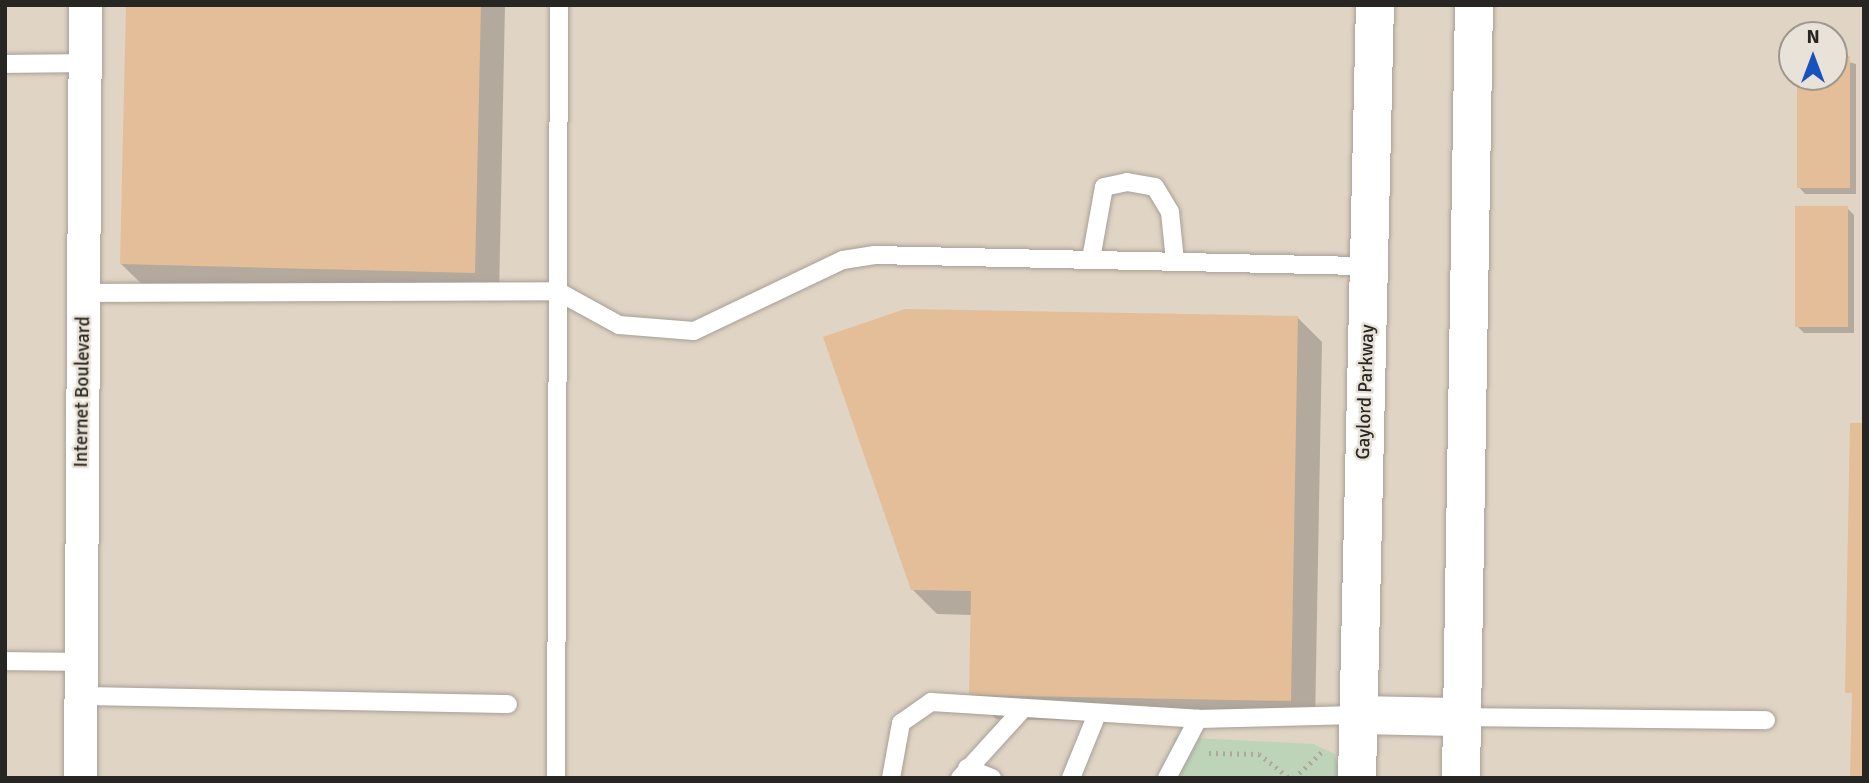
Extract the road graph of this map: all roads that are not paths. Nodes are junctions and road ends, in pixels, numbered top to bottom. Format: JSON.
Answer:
{"nodes":[{"id":1,"x":85,"y":5,"type":"edge"},
{"id":2,"x":559,"y":5,"type":"edge"},
{"id":3,"x":1375,"y":5,"type":"edge"},
{"id":4,"x":1474,"y":5,"type":"edge"},
{"id":5,"x":85,"y":63,"type":"junction"},
{"id":6,"x":5,"y":64,"type":"edge"},
{"id":7,"x":1091,"y":260,"type":"junction"},
{"id":8,"x":1175,"y":261,"type":"junction"},
{"id":9,"x":1370,"y":266,"type":"junction"},
{"id":10,"x":557,"y":291,"type":"junction"},
{"id":11,"x":84,"y":293,"type":"junction"},
{"id":12,"x":5,"y":661,"type":"edge"},
{"id":13,"x":82,"y":662,"type":"junction"},
{"id":14,"x":82,"y":696,"type":"junction"},
{"id":15,"x":508,"y":704,"type":"dead end"},
{"id":16,"x":1021,"y":711,"type":"junction"},
{"id":17,"x":1097,"y":714,"type":"junction"},
{"id":18,"x":1357,"y":715,"type":"junction"},
{"id":19,"x":1462,"y":716,"type":"junction"},
{"id":20,"x":1198,"y":719,"type":"junction"},
{"id":21,"x":1766,"y":720,"type":"dead end"},
{"id":22,"x":963,"y":773,"type":"edge"},
{"id":23,"x":80,"y":778,"type":"edge"},
{"id":24,"x":556,"y":778,"type":"edge"},
{"id":25,"x":891,"y":778,"type":"edge"},
{"id":26,"x":992,"y":778,"type":"edge"},
{"id":27,"x":1071,"y":778,"type":"edge"},
{"id":28,"x":1167,"y":778,"type":"edge"},
{"id":29,"x":1357,"y":778,"type":"edge"},
{"id":30,"x":1461,"y":778,"type":"edge"}],
"edges":[{"from":1,"to":5,"type":"street","name":"Internet Boulevard"},
{"from":2,"to":10,"type":"lane"},
{"from":3,"to":9,"type":"street","name":"Gaylord Parkway"},
{"from":4,"to":19,"type":"street"},
{"from":5,"to":6,"type":"lane"},
{"from":5,"to":11,"type":"street","name":"Internet Boulevard"},
{"from":7,"to":8,"type":"lane"},
{"from":7,"to":8,"type":"lane"},
{"from":7,"to":10,"type":"lane"},
{"from":8,"to":9,"type":"lane"},
{"from":9,"to":18,"type":"street","name":"Gaylord Parkway"},
{"from":10,"to":11,"type":"lane"},
{"from":10,"to":24,"type":"lane"},
{"from":11,"to":13,"type":"street","name":"Internet Boulevard"},
{"from":12,"to":13,"type":"lane"},
{"from":13,"to":14,"type":"street","name":"Internet Boulevard"},
{"from":14,"to":15,"type":"lane"},
{"from":14,"to":23,"type":"street","name":"Internet Boulevard"},
{"from":16,"to":17,"type":"lane"},
{"from":16,"to":22,"type":"lane"},
{"from":16,"to":25,"type":"lane"},
{"from":17,"to":20,"type":"lane"},
{"from":17,"to":27,"type":"lane"},
{"from":18,"to":19,"type":"street"},
{"from":18,"to":20,"type":"lane"},
{"from":18,"to":29,"type":"street","name":"Gaylord Parkway"},
{"from":19,"to":21,"type":"lane"},
{"from":19,"to":30,"type":"street"},
{"from":20,"to":28,"type":"lane"},
{"from":22,"to":26,"type":"lane"}]}
